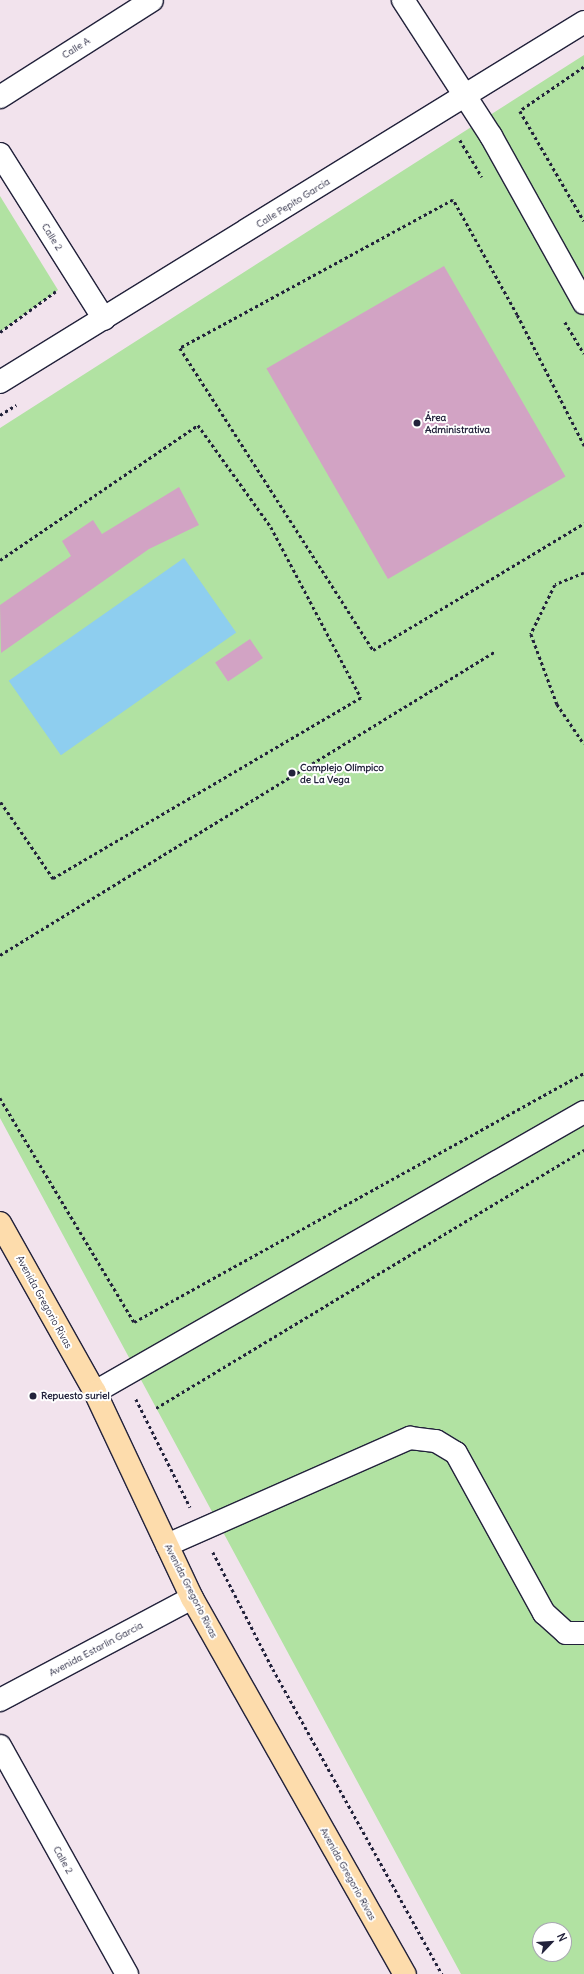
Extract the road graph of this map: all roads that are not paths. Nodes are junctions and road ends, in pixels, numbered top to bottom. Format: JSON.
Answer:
{"nodes":[{"id":1,"x":152,"y":0,"type":"edge"},
{"id":2,"x":403,"y":0,"type":"edge"},
{"id":3,"x":584,"y":22,"type":"edge"},
{"id":4,"x":0,"y":97,"type":"edge"},
{"id":5,"x":465,"y":97,"type":"junction"},
{"id":6,"x":0,"y":154,"type":"edge"},
{"id":7,"x":584,"y":303,"type":"edge"},
{"id":8,"x":104,"y":319,"type":"junction"},
{"id":9,"x":0,"y":382,"type":"edge"},
{"id":10,"x":584,"y":1112,"type":"edge"},
{"id":11,"x":0,"y":1223,"type":"edge"},
{"id":12,"x":95,"y":1392,"type":"junction"},
{"id":13,"x":168,"y":1545,"type":"junction"},
{"id":14,"x":192,"y":1598,"type":"junction"},
{"id":15,"x":584,"y":1633,"type":"edge"},
{"id":16,"x":0,"y":1700,"type":"edge"},
{"id":17,"x":0,"y":1746,"type":"edge"},
{"id":18,"x":127,"y":1974,"type":"edge"},
{"id":19,"x":405,"y":1974,"type":"edge"}],
"edges":[{"from":1,"to":4,"type":"street","name":"Calle A"},
{"from":2,"to":5,"type":"street"},
{"from":3,"to":5,"type":"street","name":"Calle Pepito García"},
{"from":5,"to":7,"type":"street"},
{"from":5,"to":8,"type":"street","name":"Calle Pepito García"},
{"from":6,"to":8,"type":"street","name":"Calle 2"},
{"from":8,"to":9,"type":"street","name":"Calle Pepito García"},
{"from":10,"to":12,"type":"street"},
{"from":11,"to":12,"type":"main road","name":"Avenida Gregorio Rivas"},
{"from":12,"to":13,"type":"main road","name":"Avenida Gregorio Rivas"},
{"from":13,"to":14,"type":"main road","name":"Avenida Gregorio Rivas"},
{"from":13,"to":15,"type":"street"},
{"from":14,"to":16,"type":"street","name":"Avenida Estarlin García"},
{"from":14,"to":19,"type":"main road","name":"Avenida Gregorio Rivas"},
{"from":17,"to":18,"type":"street","name":"Calle 2"}]}
